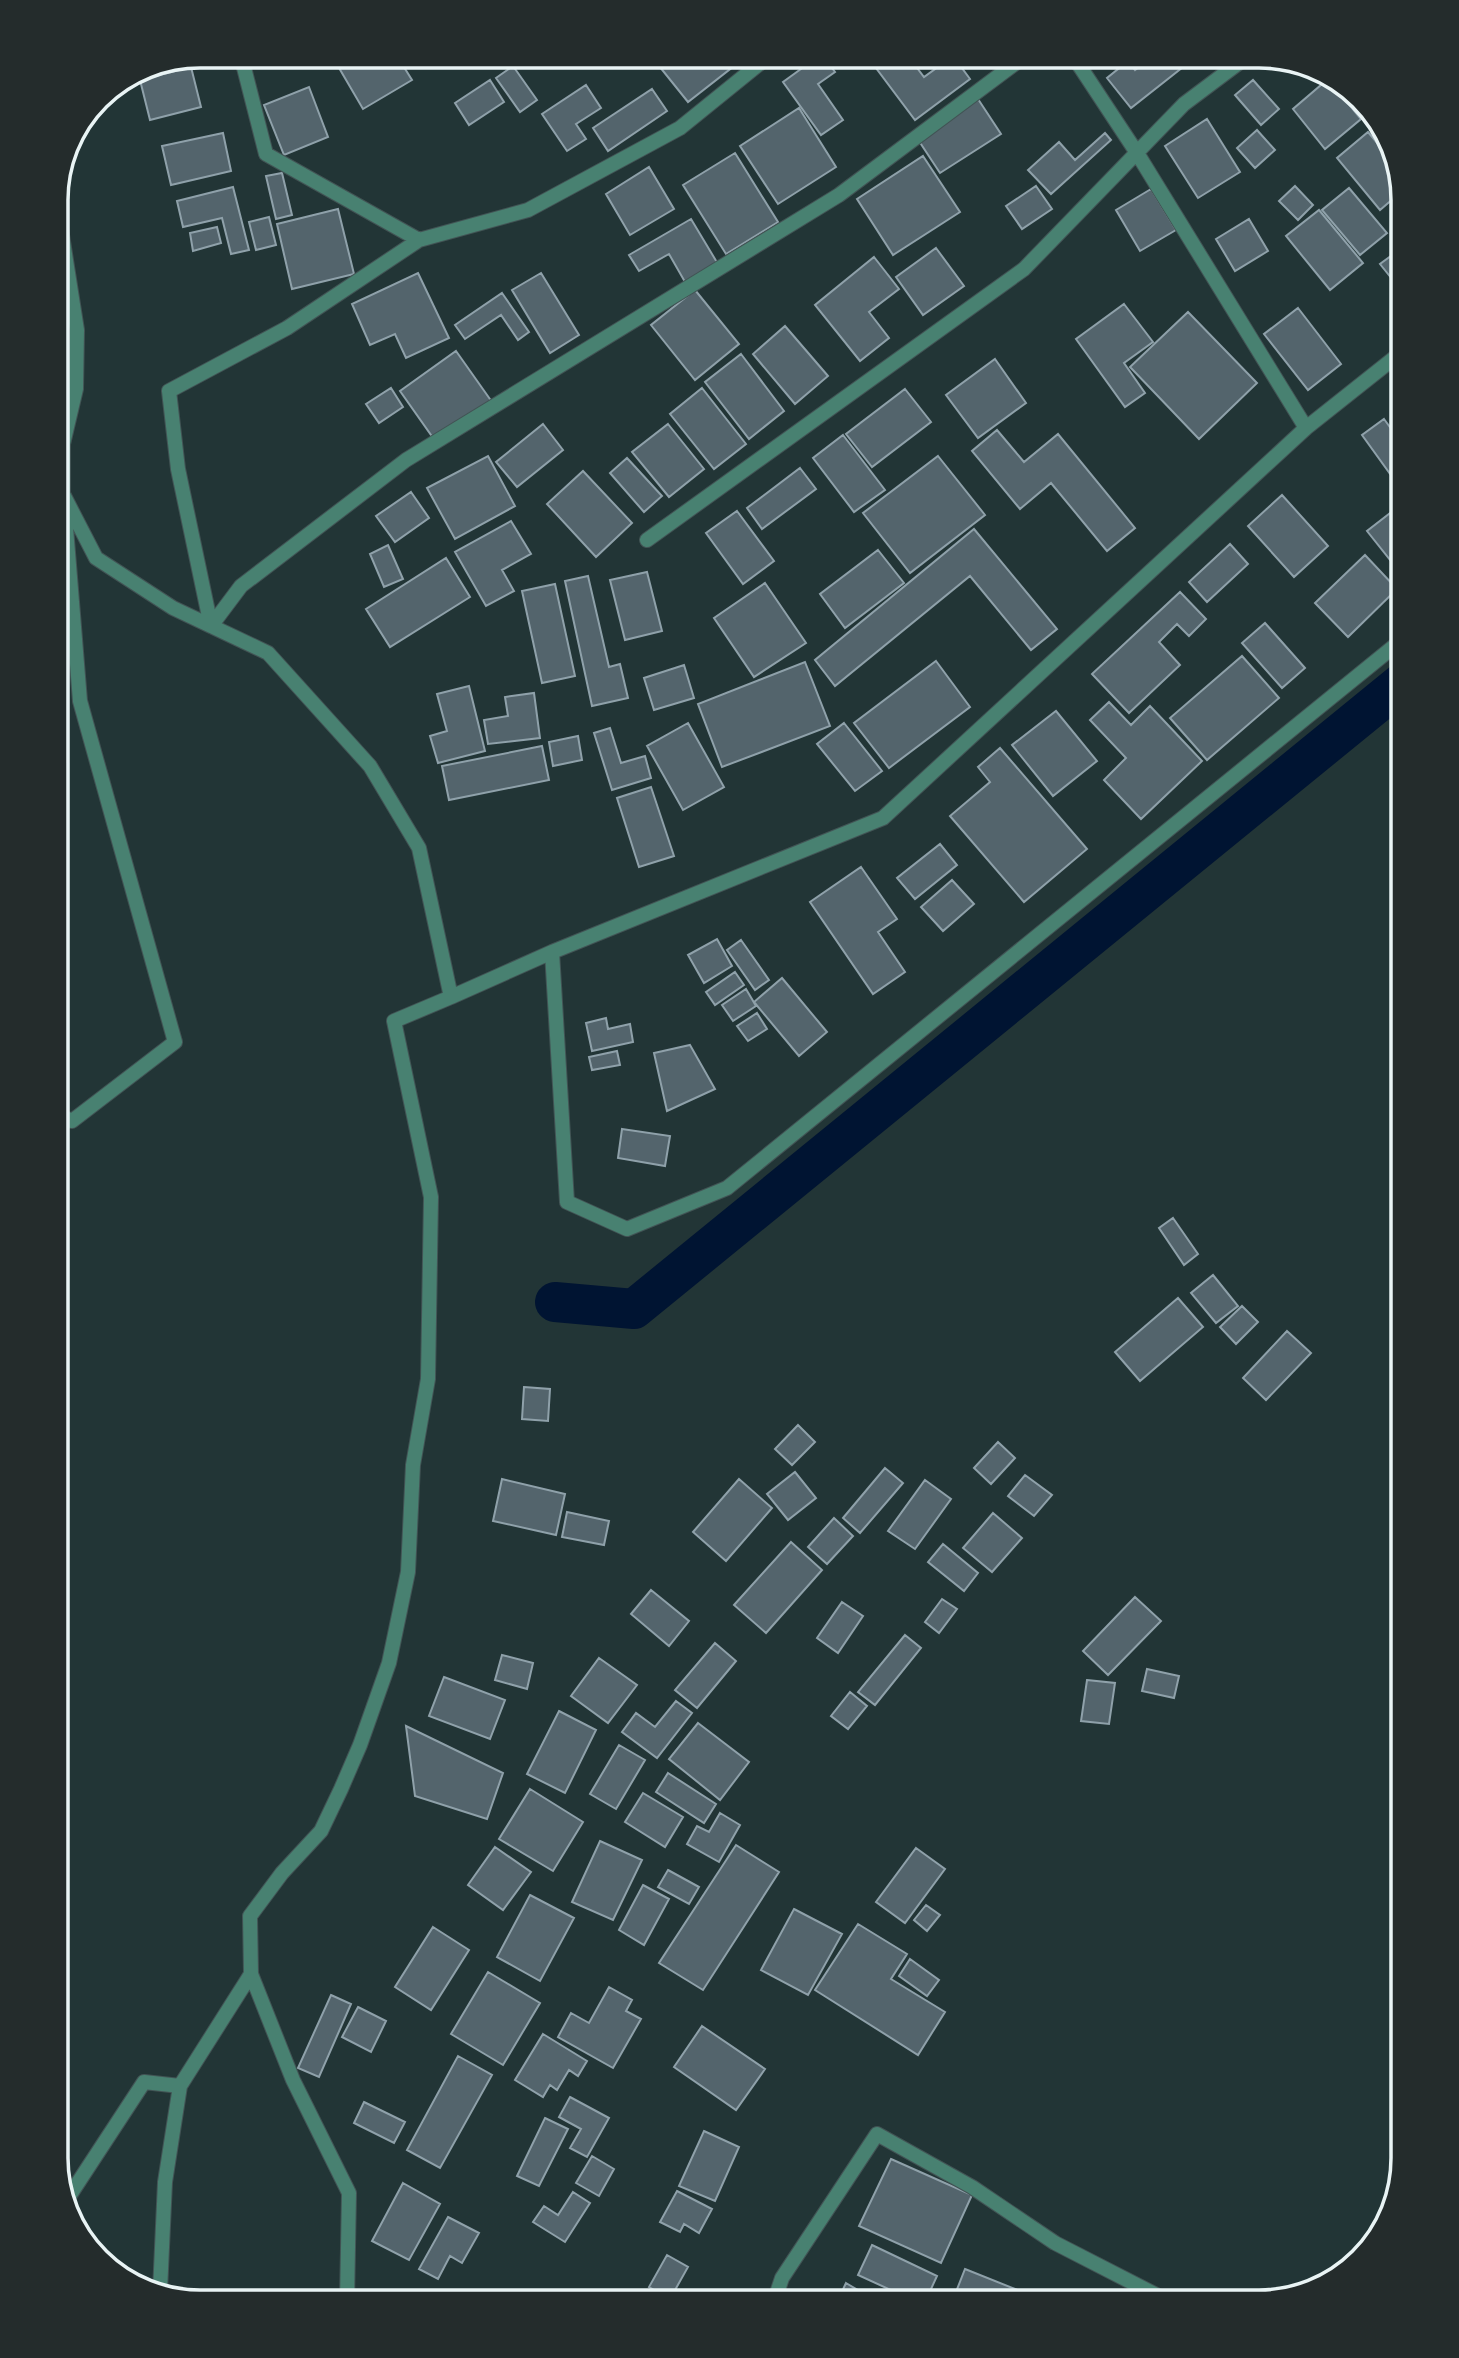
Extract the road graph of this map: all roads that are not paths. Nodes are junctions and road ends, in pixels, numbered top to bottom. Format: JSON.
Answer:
{"nodes":[{"id":1,"x":244,"y":68,"type":"edge"},
{"id":2,"x":754,"y":69,"type":"edge"},
{"id":3,"x":1008,"y":69,"type":"edge"},
{"id":4,"x":1081,"y":69,"type":"edge"},
{"id":5,"x":1231,"y":69,"type":"edge"},
{"id":6,"x":1137,"y":153,"type":"junction"},
{"id":7,"x":419,"y":240,"type":"junction"},
{"id":8,"x":69,"y":279,"type":"edge"},
{"id":9,"x":1391,"y":361,"type":"edge"},
{"id":10,"x":69,"y":419,"type":"edge"},
{"id":11,"x":1306,"y":428,"type":"junction"},
{"id":12,"x":69,"y":506,"type":"edge"},
{"id":13,"x":648,"y":540,"type":"dead end"},
{"id":14,"x":69,"y":565,"type":"edge"},
{"id":15,"x":211,"y":626,"type":"junction"},
{"id":16,"x":1391,"y":649,"type":"edge"},
{"id":17,"x":552,"y":952,"type":"junction"},
{"id":18,"x":451,"y":997,"type":"junction"},
{"id":19,"x":69,"y":1119,"type":"edge"},
{"id":20,"x":251,"y":1974,"type":"junction"},
{"id":21,"x":180,"y":2086,"type":"junction"},
{"id":22,"x":73,"y":2191,"type":"edge"},
{"id":23,"x":160,"y":2284,"type":"edge"},
{"id":24,"x":347,"y":2289,"type":"edge"},
{"id":25,"x":778,"y":2290,"type":"edge"},
{"id":26,"x":1146,"y":2290,"type":"edge"}],
"edges":[{"from":1,"to":7,"type":"street"},
{"from":2,"to":7,"type":"street"},
{"from":3,"to":15,"type":"street"},
{"from":4,"to":6,"type":"street"},
{"from":5,"to":6,"type":"street"},
{"from":6,"to":11,"type":"street"},
{"from":6,"to":13,"type":"street"},
{"from":7,"to":15,"type":"street"},
{"from":8,"to":10,"type":"street"},
{"from":9,"to":11,"type":"street"},
{"from":11,"to":17,"type":"street"},
{"from":12,"to":15,"type":"street"},
{"from":14,"to":19,"type":"street"},
{"from":15,"to":18,"type":"street"},
{"from":16,"to":17,"type":"street"},
{"from":17,"to":18,"type":"street"},
{"from":18,"to":20,"type":"street"},
{"from":20,"to":21,"type":"street"},
{"from":20,"to":24,"type":"street"},
{"from":21,"to":22,"type":"street"},
{"from":21,"to":23,"type":"street"},
{"from":25,"to":26,"type":"street"}]}
